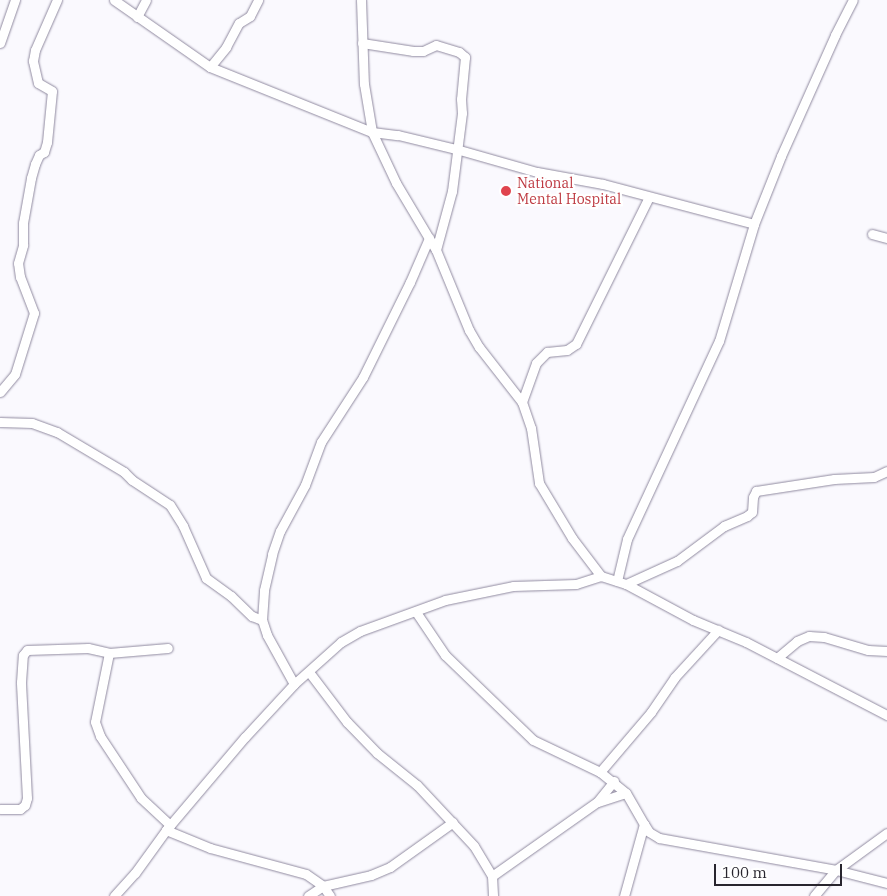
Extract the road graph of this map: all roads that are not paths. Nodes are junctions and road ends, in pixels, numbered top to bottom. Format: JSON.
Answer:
{"nodes":[{"id":1,"x":15,"y":0,"type":"edge"},
{"id":2,"x":57,"y":0,"type":"edge"},
{"id":3,"x":114,"y":0,"type":"edge"},
{"id":4,"x":146,"y":0,"type":"edge"},
{"id":5,"x":258,"y":0,"type":"edge"},
{"id":6,"x":360,"y":0,"type":"edge"},
{"id":7,"x":853,"y":0,"type":"edge"},
{"id":8,"x":137,"y":17,"type":"junction"},
{"id":9,"x":0,"y":42,"type":"edge"},
{"id":10,"x":362,"y":43,"type":"junction"},
{"id":11,"x":210,"y":67,"type":"junction"},
{"id":12,"x":372,"y":132,"type":"junction"},
{"id":13,"x":456,"y":149,"type":"junction"},
{"id":14,"x":649,"y":197,"type":"junction"},
{"id":15,"x":754,"y":224,"type":"junction"},
{"id":16,"x":872,"y":234,"type":"dead end"},
{"id":17,"x":429,"y":238,"type":"junction"},
{"id":18,"x":887,"y":238,"type":"edge"},
{"id":19,"x":436,"y":250,"type":"junction"},
{"id":20,"x":0,"y":392,"type":"edge"},
{"id":21,"x":522,"y":402,"type":"junction"},
{"id":22,"x":0,"y":422,"type":"edge"},
{"id":23,"x":887,"y":471,"type":"edge"},
{"id":24,"x":601,"y":576,"type":"junction"},
{"id":25,"x":622,"y":582,"type":"junction"},
{"id":26,"x":416,"y":612,"type":"junction"},
{"id":27,"x":262,"y":620,"type":"junction"},
{"id":28,"x":718,"y":630,"type":"junction"},
{"id":29,"x":168,"y":648,"type":"dead end"},
{"id":30,"x":887,"y":651,"type":"edge"},
{"id":31,"x":109,"y":652,"type":"junction"},
{"id":32,"x":778,"y":658,"type":"junction"},
{"id":33,"x":309,"y":672,"type":"junction"},
{"id":34,"x":294,"y":684,"type":"junction"},
{"id":35,"x":887,"y":715,"type":"edge"},
{"id":36,"x":600,"y":772,"type":"junction"},
{"id":37,"x":614,"y":781,"type":"junction"},
{"id":38,"x":626,"y":794,"type":"junction"},
{"id":39,"x":597,"y":802,"type":"junction"},
{"id":40,"x":0,"y":809,"type":"edge"},
{"id":41,"x":453,"y":822,"type":"junction"},
{"id":42,"x":644,"y":824,"type":"junction"},
{"id":43,"x":168,"y":827,"type":"junction"},
{"id":44,"x":887,"y":833,"type":"edge"},
{"id":45,"x":836,"y":870,"type":"junction"},
{"id":46,"x":492,"y":876,"type":"junction"},
{"id":47,"x":887,"y":883,"type":"edge"},
{"id":48,"x":323,"y":886,"type":"junction"},
{"id":49,"x":114,"y":896,"type":"edge"},
{"id":50,"x":308,"y":896,"type":"edge"},
{"id":51,"x":330,"y":896,"type":"edge"},
{"id":52,"x":493,"y":896,"type":"edge"},
{"id":53,"x":624,"y":896,"type":"edge"},
{"id":54,"x":814,"y":896,"type":"edge"}],
"edges":[{"from":1,"to":9,"type":"street"},
{"from":2,"to":20,"type":"street"},
{"from":3,"to":8,"type":"street"},
{"from":4,"to":8,"type":"street"},
{"from":5,"to":11,"type":"street"},
{"from":6,"to":10,"type":"street"},
{"from":7,"to":15,"type":"street"},
{"from":8,"to":11,"type":"street"},
{"from":10,"to":12,"type":"street"},
{"from":10,"to":13,"type":"street"},
{"from":11,"to":12,"type":"street"},
{"from":12,"to":13,"type":"street"},
{"from":12,"to":17,"type":"street"},
{"from":13,"to":14,"type":"street"},
{"from":13,"to":19,"type":"street"},
{"from":14,"to":15,"type":"street"},
{"from":14,"to":21,"type":"street"},
{"from":15,"to":25,"type":"street"},
{"from":16,"to":18,"type":"street"},
{"from":17,"to":19,"type":"street"},
{"from":17,"to":27,"type":"street"},
{"from":19,"to":21,"type":"street"},
{"from":21,"to":24,"type":"street"},
{"from":22,"to":27,"type":"street"},
{"from":23,"to":25,"type":"street"},
{"from":24,"to":25,"type":"street"},
{"from":24,"to":26,"type":"street"},
{"from":25,"to":28,"type":"street"},
{"from":26,"to":33,"type":"street"},
{"from":26,"to":36,"type":"street"},
{"from":27,"to":34,"type":"street"},
{"from":28,"to":32,"type":"street"},
{"from":28,"to":36,"type":"street"},
{"from":29,"to":31,"type":"street"},
{"from":30,"to":32,"type":"street"},
{"from":31,"to":40,"type":"street"},
{"from":31,"to":43,"type":"street"},
{"from":32,"to":35,"type":"street"},
{"from":33,"to":34,"type":"street"},
{"from":33,"to":41,"type":"street"},
{"from":34,"to":43,"type":"street"},
{"from":36,"to":37,"type":"street"},
{"from":37,"to":38,"type":"street"},
{"from":37,"to":39,"type":"street"},
{"from":38,"to":39,"type":"street"},
{"from":38,"to":42,"type":"street"},
{"from":39,"to":46,"type":"street"},
{"from":41,"to":46,"type":"street"},
{"from":41,"to":48,"type":"street"},
{"from":42,"to":45,"type":"street"},
{"from":42,"to":53,"type":"street"},
{"from":43,"to":48,"type":"street"},
{"from":43,"to":49,"type":"street"},
{"from":44,"to":45,"type":"street"},
{"from":45,"to":47,"type":"street"},
{"from":45,"to":54,"type":"street"},
{"from":46,"to":52,"type":"street"},
{"from":48,"to":50,"type":"street"},
{"from":48,"to":51,"type":"street"}]}
